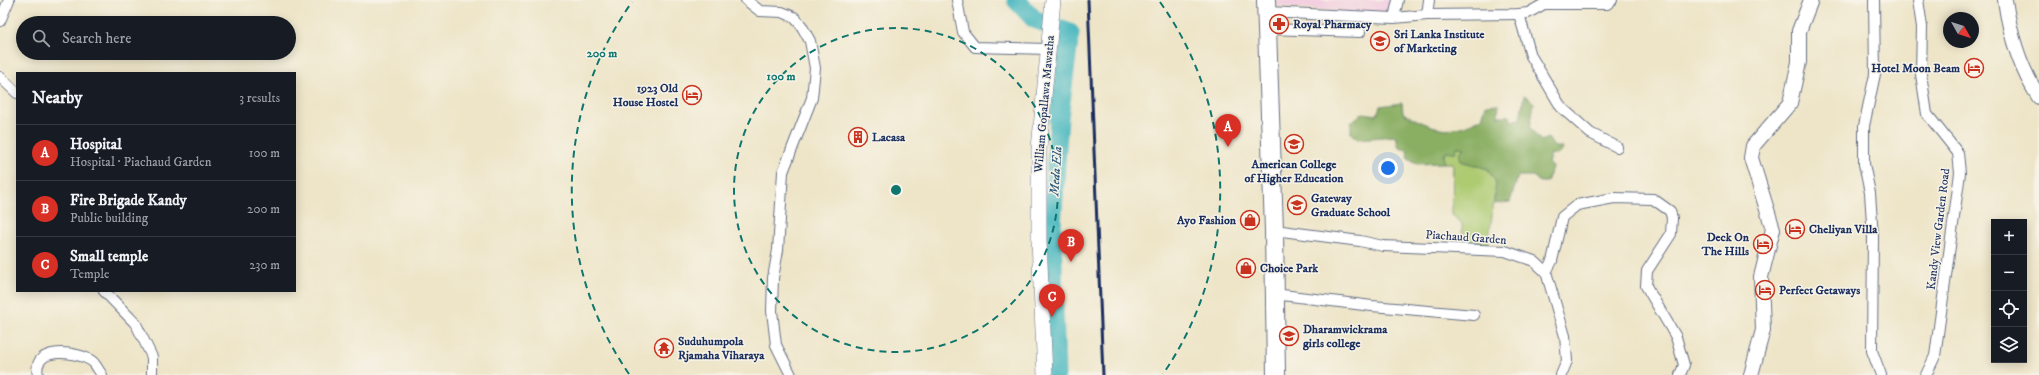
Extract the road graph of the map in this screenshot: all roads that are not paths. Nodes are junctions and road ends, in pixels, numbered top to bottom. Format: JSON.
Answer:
{"nodes":[{"id":1,"x":9,"y":0,"type":"edge"},
{"id":2,"x":746,"y":0,"type":"edge"},
{"id":3,"x":957,"y":0,"type":"edge"},
{"id":4,"x":1053,"y":0,"type":"edge"},
{"id":5,"x":1398,"y":0,"type":"edge"},
{"id":6,"x":1429,"y":0,"type":"edge"},
{"id":7,"x":1612,"y":0,"type":"edge"},
{"id":8,"x":1811,"y":0,"type":"edge"},
{"id":9,"x":1874,"y":0,"type":"edge"},
{"id":10,"x":1918,"y":0,"type":"edge"},
{"id":11,"x":2005,"y":0,"type":"edge"},
{"id":12,"x":1266,"y":14,"type":"edge"},
{"id":13,"x":1519,"y":14,"type":"junction"},
{"id":14,"x":1427,"y":15,"type":"junction"},
{"id":15,"x":1394,"y":18,"type":"junction"},
{"id":16,"x":0,"y":21,"type":"edge"},
{"id":17,"x":1360,"y":32,"type":"dead end"},
{"id":18,"x":1049,"y":45,"type":"junction"},
{"id":19,"x":0,"y":77,"type":"edge"},
{"id":20,"x":16,"y":92,"type":"edge"},
{"id":21,"x":2039,"y":97,"type":"edge"},
{"id":22,"x":1617,"y":147,"type":"dead end"},
{"id":23,"x":1274,"y":230,"type":"junction"},
{"id":24,"x":1546,"y":272,"type":"junction"},
{"id":25,"x":105,"y":292,"type":"edge"},
{"id":26,"x":1274,"y":294,"type":"junction"},
{"id":27,"x":1474,"y":315,"type":"dead end"},
{"id":28,"x":38,"y":375,"type":"edge"},
{"id":29,"x":102,"y":375,"type":"edge"},
{"id":30,"x":152,"y":375,"type":"edge"},
{"id":31,"x":791,"y":375,"type":"edge"},
{"id":32,"x":1045,"y":375,"type":"edge"},
{"id":33,"x":1276,"y":375,"type":"edge"},
{"id":34,"x":1561,"y":375,"type":"edge"},
{"id":35,"x":1680,"y":375,"type":"edge"},
{"id":36,"x":1751,"y":375,"type":"edge"},
{"id":37,"x":1881,"y":375,"type":"edge"},
{"id":38,"x":1926,"y":375,"type":"edge"}],
"edges":[{"from":1,"to":16,"type":"street"},
{"from":2,"to":31,"type":"street"},
{"from":3,"to":18,"type":"street"},
{"from":4,"to":18,"type":"main road","name":"William Gopallawa Mawatha"},
{"from":5,"to":15,"type":"street"},
{"from":6,"to":14,"type":"street"},
{"from":7,"to":13,"type":"street"},
{"from":8,"to":36,"type":"street"},
{"from":9,"to":37,"type":"street"},
{"from":10,"to":38,"type":"street","name":"Kandy View Garden Road"},
{"from":11,"to":21,"type":"street"},
{"from":12,"to":15,"type":"street"},
{"from":12,"to":17,"type":"street"},
{"from":12,"to":23,"type":"highway"},
{"from":13,"to":14,"type":"street"},
{"from":13,"to":22,"type":"street"},
{"from":14,"to":15,"type":"street"},
{"from":18,"to":32,"type":"main road","name":"William Gopallawa Mawatha"},
{"from":19,"to":20,"type":"street"},
{"from":23,"to":24,"type":"street","name":"Piachaud Garden"},
{"from":23,"to":26,"type":"highway"},
{"from":24,"to":34,"type":"street"},
{"from":24,"to":35,"type":"street"},
{"from":25,"to":30,"type":"street"},
{"from":26,"to":27,"type":"street"},
{"from":26,"to":33,"type":"highway"},
{"from":28,"to":29,"type":"street"}]}
